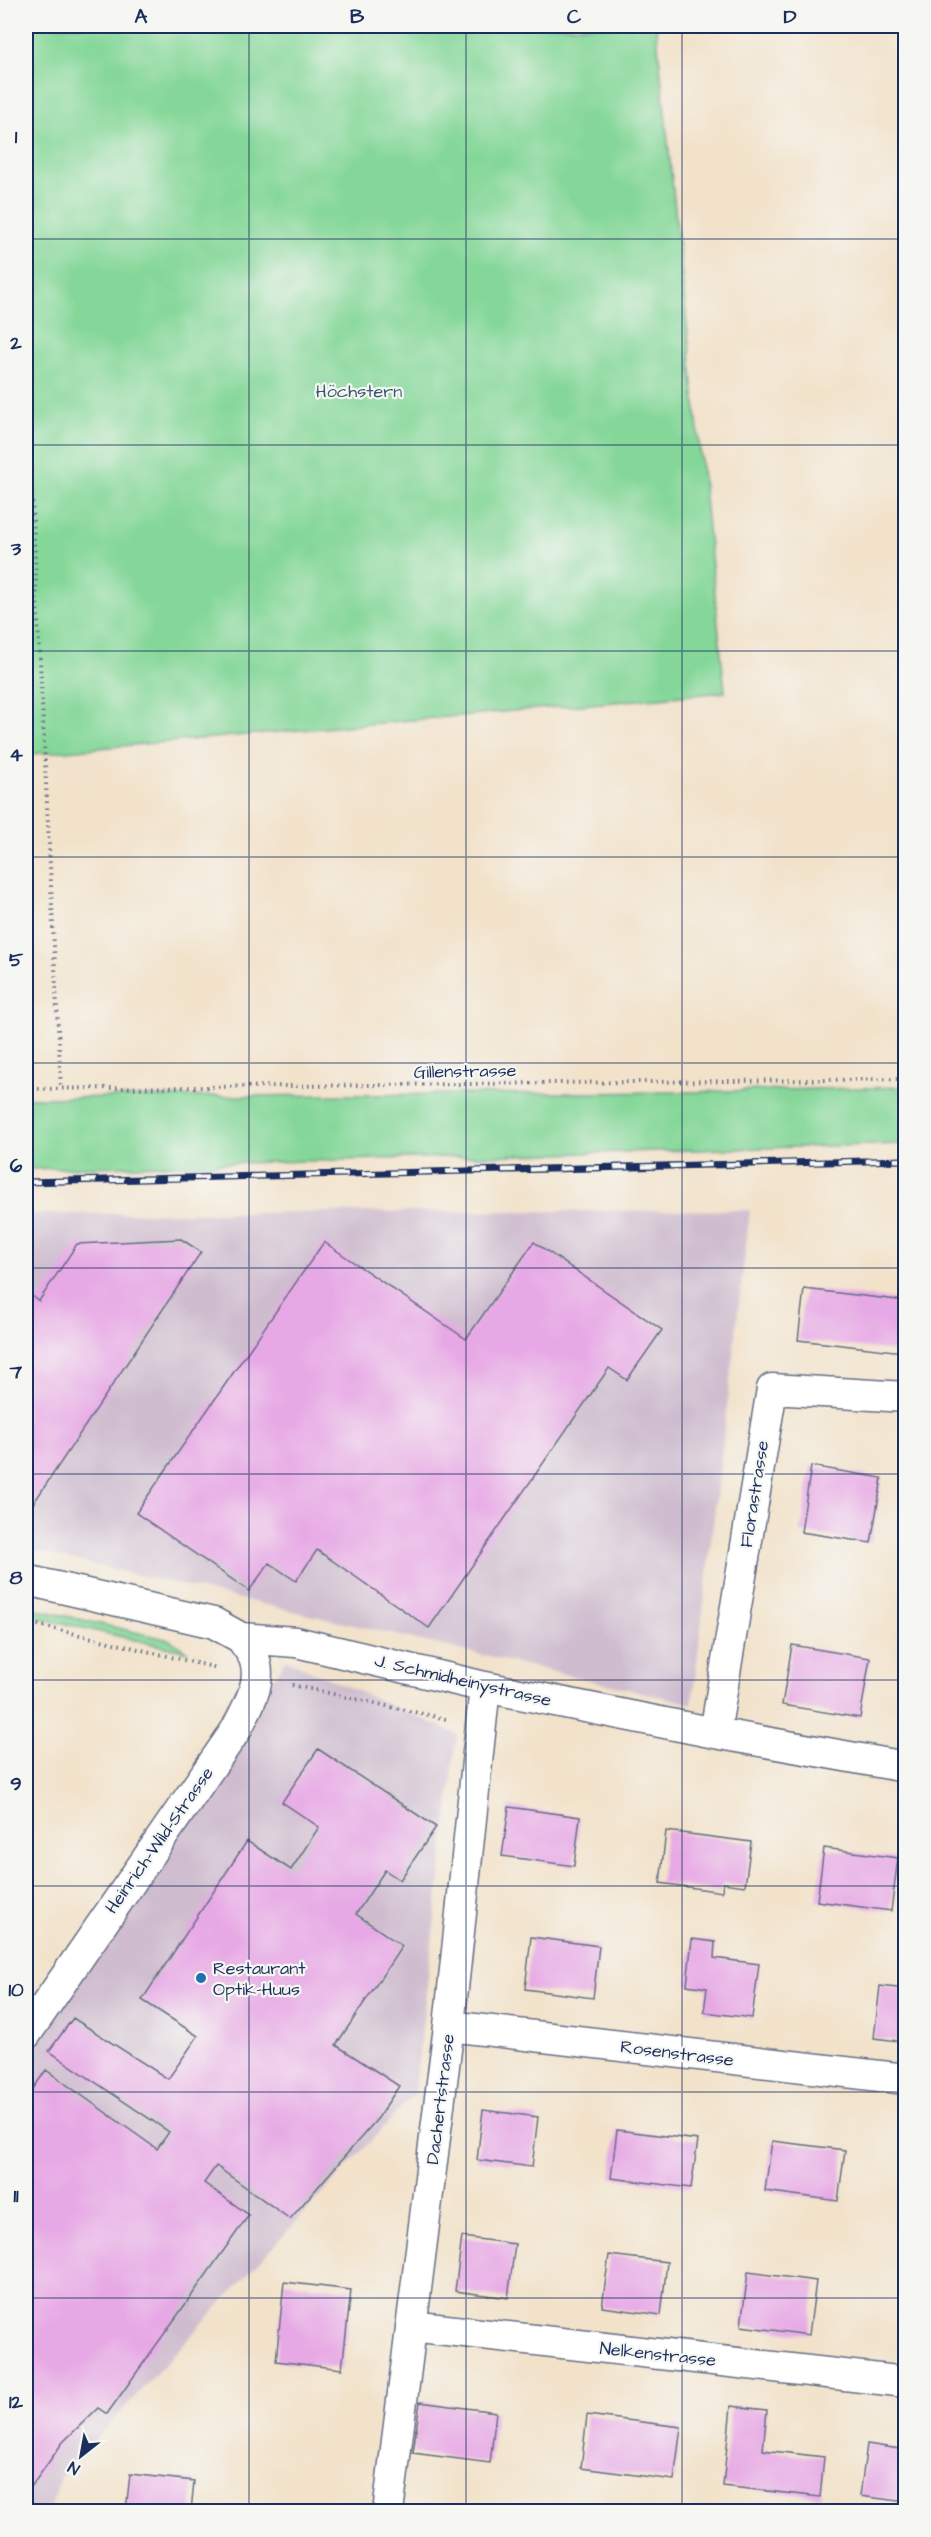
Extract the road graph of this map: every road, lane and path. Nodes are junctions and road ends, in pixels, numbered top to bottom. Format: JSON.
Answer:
{"nodes":[{"id":1,"x":26,"y":376,"type":"edge"},
{"id":2,"x":906,"y":1079,"type":"edge"},
{"id":3,"x":26,"y":1089,"type":"edge"},
{"id":4,"x":62,"y":1089,"type":"junction"},
{"id":5,"x":906,"y":1397,"type":"edge"},
{"id":6,"x":26,"y":1580,"type":"edge"},
{"id":7,"x":26,"y":1622,"type":"edge"},
{"id":8,"x":241,"y":1638,"type":"junction"},
{"id":9,"x":206,"y":1665,"type":"dead end"},
{"id":10,"x":301,"y":1687,"type":"dead end"},
{"id":11,"x":486,"y":1687,"type":"junction"},
{"id":12,"x":480,"y":1727,"type":"junction"},
{"id":13,"x":716,"y":1733,"type":"junction"},
{"id":14,"x":906,"y":1767,"type":"edge"},
{"id":15,"x":449,"y":2026,"type":"junction"},
{"id":16,"x":26,"y":2034,"type":"edge"},
{"id":17,"x":906,"y":2079,"type":"edge"},
{"id":18,"x":411,"y":2326,"type":"junction"},
{"id":19,"x":906,"y":2382,"type":"edge"},
{"id":20,"x":387,"y":2511,"type":"edge"}],
"edges":[{"from":1,"to":4,"type":"path"},
{"from":2,"to":4,"type":"path","name":"Gillenstrasse"},
{"from":3,"to":4,"type":"path","name":"Gillenstrasse"},
{"from":5,"to":13,"type":"street","name":"Florastrasse"},
{"from":6,"to":8,"type":"street","name":"J. Schmidheinystrasse"},
{"from":7,"to":9,"type":"path"},
{"from":8,"to":11,"type":"street","name":"J. Schmidheinystrasse"},
{"from":8,"to":16,"type":"street","name":"Heinrich-Wild-Strasse"},
{"from":10,"to":12,"type":"path"},
{"from":11,"to":12,"type":"street","name":"Dachertstrasse"},
{"from":11,"to":13,"type":"street","name":"J. Schmidheinystrasse"},
{"from":12,"to":15,"type":"street","name":"Dachertstrasse"},
{"from":13,"to":14,"type":"street","name":"J. Schmidheinystrasse"},
{"from":15,"to":17,"type":"street","name":"Rosenstrasse"},
{"from":15,"to":18,"type":"street","name":"Dachertstrasse"},
{"from":18,"to":19,"type":"street","name":"Nelkenstrasse"},
{"from":18,"to":20,"type":"street","name":"Dachertstrasse"}]}
